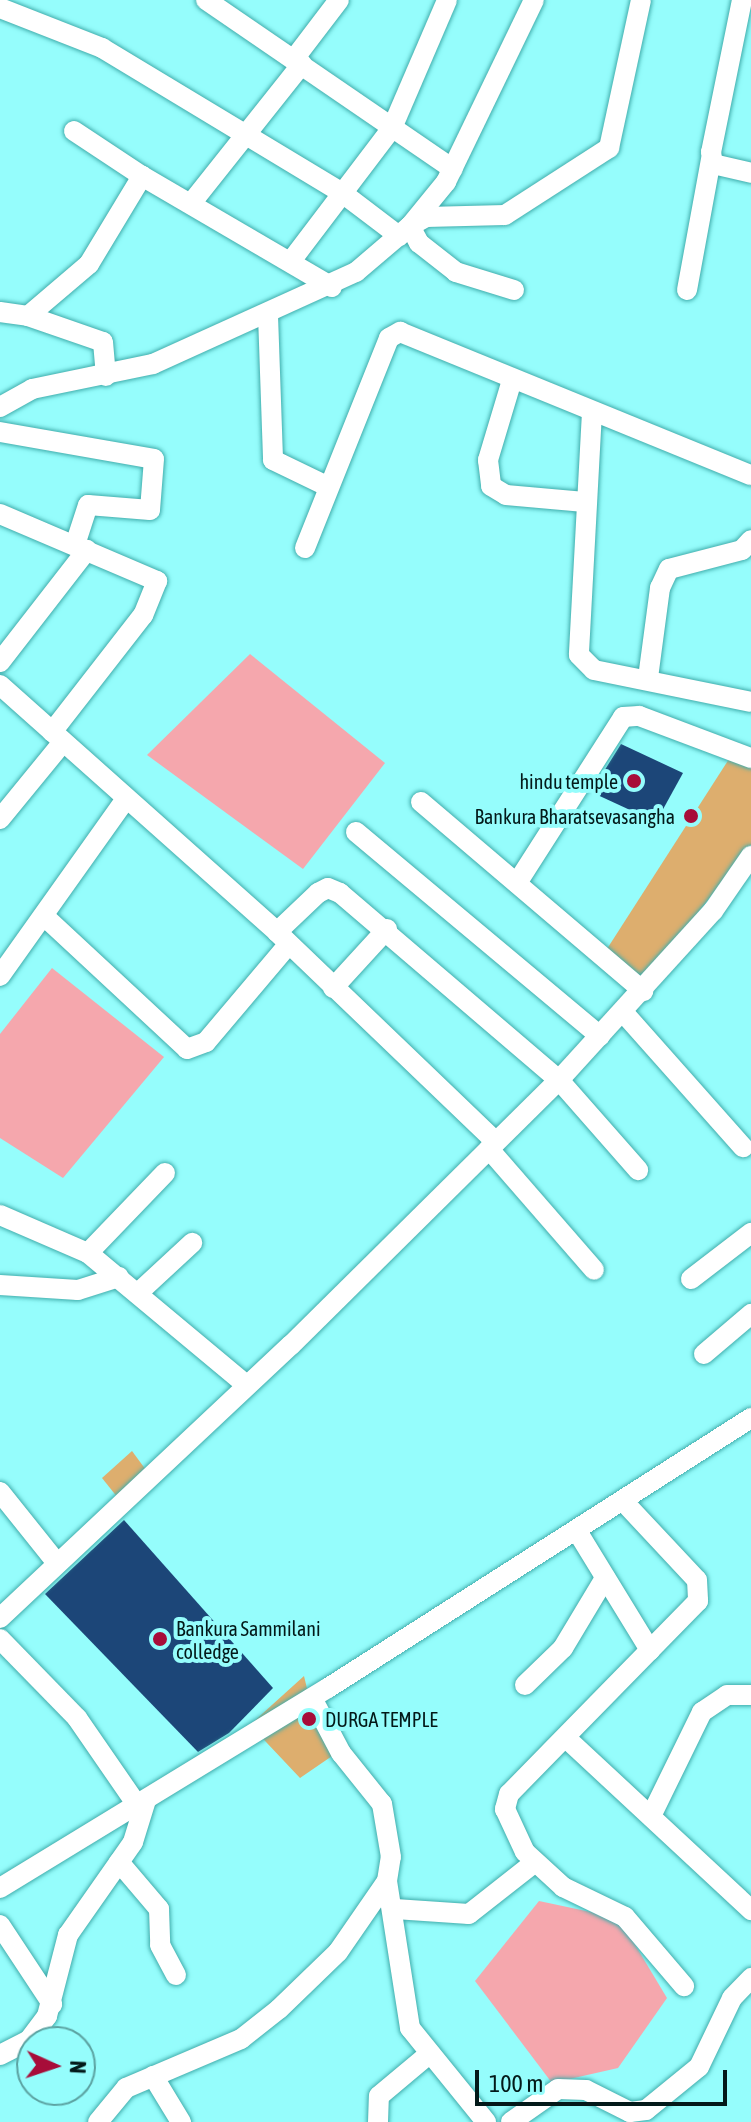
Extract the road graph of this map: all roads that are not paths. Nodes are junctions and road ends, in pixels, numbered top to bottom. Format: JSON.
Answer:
{"nodes":[{"id":1,"x":339,"y":0,"type":"edge"},
{"id":2,"x":447,"y":0,"type":"edge"},
{"id":3,"x":534,"y":0,"type":"edge"},
{"id":4,"x":641,"y":0,"type":"edge"},
{"id":5,"x":742,"y":0,"type":"edge"},
{"id":6,"x":211,"y":1,"type":"edge"},
{"id":7,"x":0,"y":8,"type":"edge"},
{"id":8,"x":298,"y":62,"type":"junction"},
{"id":9,"x":392,"y":128,"type":"junction"},
{"id":10,"x":74,"y":131,"type":"dead end"},
{"id":11,"x":244,"y":133,"type":"junction"},
{"id":12,"x":711,"y":159,"type":"junction"},
{"id":13,"x":453,"y":169,"type":"junction"},
{"id":14,"x":751,"y":173,"type":"edge"},
{"id":15,"x":142,"y":176,"type":"junction"},
{"id":16,"x":341,"y":192,"type":"junction"},
{"id":17,"x":193,"y":201,"type":"junction"},
{"id":18,"x":404,"y":231,"type":"junction"},
{"id":19,"x":291,"y":261,"type":"junction"},
{"id":20,"x":332,"y":287,"type":"junction"},
{"id":21,"x":514,"y":290,"type":"dead end"},
{"id":22,"x":687,"y":290,"type":"dead end"},
{"id":23,"x":0,"y":312,"type":"edge"},
{"id":24,"x":268,"y":315,"type":"junction"},
{"id":25,"x":28,"y":316,"type":"junction"},
{"id":26,"x":106,"y":376,"type":"junction"},
{"id":27,"x":512,"y":380,"type":"junction"},
{"id":28,"x":0,"y":407,"type":"edge"},
{"id":29,"x":592,"y":412,"type":"junction"},
{"id":30,"x":0,"y":432,"type":"edge"},
{"id":31,"x":751,"y":475,"type":"edge"},
{"id":32,"x":329,"y":487,"type":"junction"},
{"id":33,"x":585,"y":502,"type":"junction"},
{"id":34,"x":3,"y":520,"type":"edge"},
{"id":35,"x":751,"y":540,"type":"edge"},
{"id":36,"x":81,"y":548,"type":"junction"},
{"id":37,"x":305,"y":548,"type":"dead end"},
{"id":38,"x":0,"y":662,"type":"edge"},
{"id":39,"x":648,"y":678,"type":"junction"},
{"id":40,"x":0,"y":686,"type":"edge"},
{"id":41,"x":751,"y":702,"type":"edge"},
{"id":42,"x":58,"y":737,"type":"junction"},
{"id":43,"x":751,"y":758,"type":"edge"},
{"id":44,"x":125,"y":800,"type":"junction"},
{"id":45,"x":421,"y":802,"type":"dead end"},
{"id":46,"x":0,"y":819,"type":"edge"},
{"id":47,"x":356,"y":832,"type":"dead end"},
{"id":48,"x":749,"y":867,"type":"edge"},
{"id":49,"x":517,"y":883,"type":"junction"},
{"id":50,"x":44,"y":916,"type":"junction"},
{"id":51,"x":387,"y":929,"type":"junction"},
{"id":52,"x":282,"y":938,"type":"junction"},
{"id":53,"x":0,"y":976,"type":"edge"},
{"id":54,"x":333,"y":988,"type":"junction"},
{"id":55,"x":643,"y":991,"type":"junction"},
{"id":56,"x":623,"y":1012,"type":"junction"},
{"id":57,"x":600,"y":1036,"type":"junction"},
{"id":58,"x":559,"y":1080,"type":"junction"},
{"id":59,"x":492,"y":1145,"type":"junction"},
{"id":60,"x":743,"y":1147,"type":"dead end"},
{"id":61,"x":638,"y":1170,"type":"dead end"},
{"id":62,"x":165,"y":1173,"type":"dead end"},
{"id":63,"x":0,"y":1215,"type":"edge"},
{"id":64,"x":751,"y":1233,"type":"edge"},
{"id":65,"x":192,"y":1243,"type":"dead end"},
{"id":66,"x":88,"y":1253,"type":"junction"},
{"id":67,"x":594,"y":1270,"type":"dead end"},
{"id":68,"x":119,"y":1277,"type":"junction"},
{"id":69,"x":691,"y":1279,"type":"dead end"},
{"id":70,"x":0,"y":1285,"type":"edge"},
{"id":71,"x":138,"y":1293,"type":"junction"},
{"id":72,"x":751,"y":1314,"type":"edge"},
{"id":73,"x":704,"y":1354,"type":"dead end"},
{"id":74,"x":245,"y":1384,"type":"junction"},
{"id":75,"x":751,"y":1418,"type":"edge"},
{"id":76,"x":0,"y":1492,"type":"edge"},
{"id":77,"x":623,"y":1501,"type":"junction"},
{"id":78,"x":577,"y":1531,"type":"junction"},
{"id":79,"x":56,"y":1562,"type":"junction"},
{"id":80,"x":605,"y":1578,"type":"junction"},
{"id":81,"x":0,"y":1618,"type":"edge"},
{"id":82,"x":0,"y":1639,"type":"edge"},
{"id":83,"x":650,"y":1650,"type":"junction"},
{"id":84,"x":525,"y":1685,"type":"dead end"},
{"id":85,"x":751,"y":1695,"type":"edge"},
{"id":86,"x":312,"y":1698,"type":"junction"},
{"id":87,"x":566,"y":1738,"type":"junction"},
{"id":88,"x":141,"y":1802,"type":"junction"},
{"id":89,"x":652,"y":1814,"type":"junction"},
{"id":90,"x":119,"y":1862,"type":"junction"},
{"id":91,"x":535,"y":1862,"type":"junction"},
{"id":92,"x":387,"y":1881,"type":"junction"},
{"id":93,"x":0,"y":1888,"type":"edge"},
{"id":94,"x":751,"y":1908,"type":"edge"},
{"id":95,"x":395,"y":1909,"type":"junction"},
{"id":96,"x":0,"y":1925,"type":"edge"},
{"id":97,"x":176,"y":1975,"type":"dead end"},
{"id":98,"x":751,"y":1978,"type":"edge"},
{"id":99,"x":684,"y":1986,"type":"dead end"},
{"id":100,"x":52,"y":2004,"type":"junction"},
{"id":101,"x":0,"y":2055,"type":"edge"},
{"id":102,"x":428,"y":2055,"type":"junction"},
{"id":103,"x":153,"y":2076,"type":"junction"},
{"id":104,"x":98,"y":2122,"type":"edge"},
{"id":105,"x":181,"y":2122,"type":"edge"},
{"id":106,"x":378,"y":2122,"type":"edge"},
{"id":107,"x":486,"y":2122,"type":"edge"},
{"id":108,"x":511,"y":2122,"type":"edge"}],
"edges":[{"from":1,"to":8,"type":"street"},
{"from":2,"to":9,"type":"street"},
{"from":3,"to":13,"type":"street"},
{"from":4,"to":18,"type":"street"},
{"from":5,"to":12,"type":"street"},
{"from":6,"to":8,"type":"street"},
{"from":7,"to":11,"type":"street"},
{"from":8,"to":9,"type":"street"},
{"from":8,"to":11,"type":"street"},
{"from":9,"to":13,"type":"street"},
{"from":9,"to":16,"type":"street"},
{"from":10,"to":15,"type":"street"},
{"from":11,"to":16,"type":"street"},
{"from":11,"to":17,"type":"street"},
{"from":12,"to":14,"type":"street"},
{"from":12,"to":22,"type":"street"},
{"from":13,"to":18,"type":"street"},
{"from":15,"to":17,"type":"street"},
{"from":15,"to":25,"type":"street"},
{"from":16,"to":18,"type":"street"},
{"from":16,"to":19,"type":"street"},
{"from":17,"to":19,"type":"street"},
{"from":18,"to":20,"type":"street"},
{"from":18,"to":21,"type":"street"},
{"from":19,"to":20,"type":"street"},
{"from":20,"to":24,"type":"street"},
{"from":23,"to":25,"type":"street"},
{"from":24,"to":26,"type":"street"},
{"from":24,"to":32,"type":"street"},
{"from":25,"to":26,"type":"street"},
{"from":26,"to":28,"type":"street"},
{"from":27,"to":29,"type":"street"},
{"from":27,"to":32,"type":"street"},
{"from":27,"to":33,"type":"street"},
{"from":29,"to":31,"type":"street"},
{"from":29,"to":33,"type":"street"},
{"from":30,"to":36,"type":"street"},
{"from":32,"to":37,"type":"street"},
{"from":33,"to":39,"type":"street"},
{"from":34,"to":36,"type":"street"},
{"from":35,"to":39,"type":"street"},
{"from":36,"to":38,"type":"street"},
{"from":36,"to":42,"type":"street"},
{"from":39,"to":41,"type":"street"},
{"from":40,"to":42,"type":"street"},
{"from":42,"to":44,"type":"street"},
{"from":42,"to":46,"type":"street"},
{"from":43,"to":49,"type":"street"},
{"from":44,"to":50,"type":"street"},
{"from":44,"to":52,"type":"street"},
{"from":45,"to":49,"type":"street"},
{"from":47,"to":57,"type":"street"},
{"from":48,"to":55,"type":"street"},
{"from":49,"to":55,"type":"street"},
{"from":50,"to":52,"type":"street"},
{"from":50,"to":53,"type":"street"},
{"from":51,"to":52,"type":"street"},
{"from":51,"to":54,"type":"street"},
{"from":51,"to":58,"type":"street"},
{"from":52,"to":54,"type":"street"},
{"from":54,"to":59,"type":"street"},
{"from":55,"to":56,"type":"street"},
{"from":56,"to":57,"type":"street"},
{"from":56,"to":60,"type":"street"},
{"from":57,"to":58,"type":"street"},
{"from":58,"to":59,"type":"street"},
{"from":58,"to":61,"type":"street"},
{"from":59,"to":67,"type":"street"},
{"from":59,"to":74,"type":"street"},
{"from":62,"to":66,"type":"street"},
{"from":63,"to":66,"type":"street"},
{"from":64,"to":69,"type":"street"},
{"from":65,"to":71,"type":"street"},
{"from":66,"to":68,"type":"street"},
{"from":68,"to":70,"type":"street"},
{"from":68,"to":71,"type":"street"},
{"from":71,"to":74,"type":"street"},
{"from":72,"to":73,"type":"street"},
{"from":74,"to":79,"type":"street"},
{"from":75,"to":77,"type":"street"},
{"from":76,"to":79,"type":"street"},
{"from":77,"to":78,"type":"street"},
{"from":77,"to":83,"type":"street"},
{"from":78,"to":80,"type":"street"},
{"from":78,"to":86,"type":"street"},
{"from":79,"to":81,"type":"street"},
{"from":80,"to":83,"type":"street"},
{"from":80,"to":84,"type":"street"},
{"from":82,"to":88,"type":"street"},
{"from":83,"to":87,"type":"street"},
{"from":85,"to":89,"type":"street"},
{"from":86,"to":88,"type":"street"},
{"from":86,"to":92,"type":"street"},
{"from":87,"to":89,"type":"street"},
{"from":87,"to":91,"type":"street"},
{"from":88,"to":90,"type":"street"},
{"from":88,"to":93,"type":"street"},
{"from":89,"to":94,"type":"street"},
{"from":90,"to":97,"type":"street"},
{"from":90,"to":100,"type":"street"},
{"from":91,"to":95,"type":"street"},
{"from":91,"to":99,"type":"street"},
{"from":92,"to":95,"type":"street"},
{"from":92,"to":103,"type":"street"},
{"from":95,"to":102,"type":"street"},
{"from":96,"to":100,"type":"street"},
{"from":98,"to":108,"type":"street"},
{"from":100,"to":101,"type":"street"},
{"from":102,"to":106,"type":"street"},
{"from":102,"to":107,"type":"street"},
{"from":103,"to":104,"type":"street"},
{"from":103,"to":105,"type":"street"}]}
